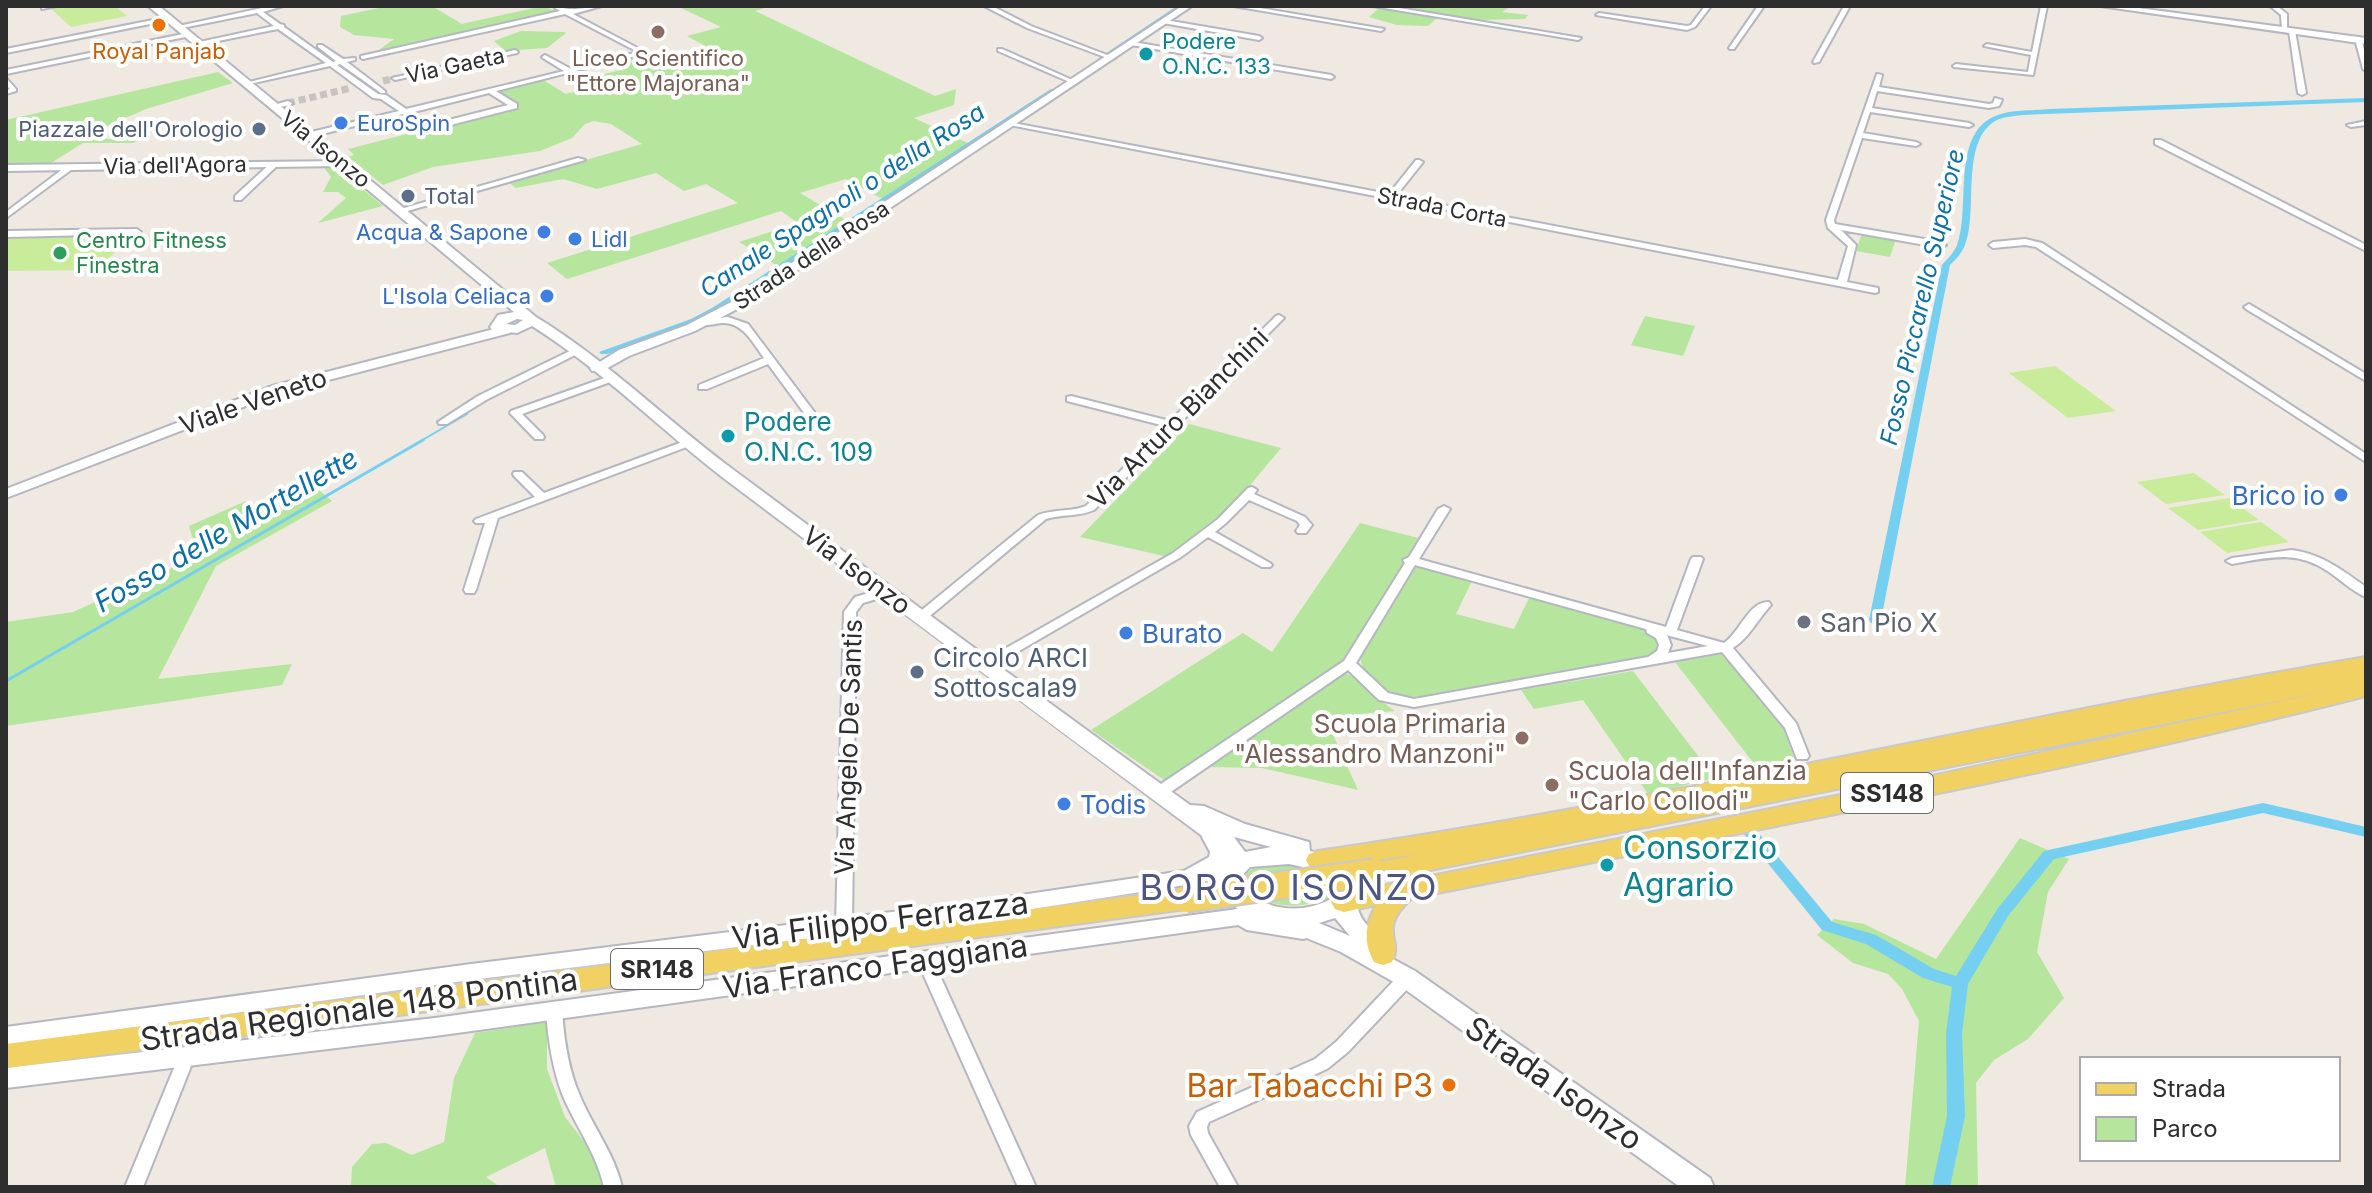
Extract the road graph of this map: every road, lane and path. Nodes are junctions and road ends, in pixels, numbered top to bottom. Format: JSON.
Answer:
{"nodes":[{"id":1,"x":54,"y":6,"type":"edge"},
{"id":2,"x":153,"y":6,"type":"edge"},
{"id":3,"x":280,"y":6,"type":"edge"},
{"id":4,"x":554,"y":6,"type":"edge"},
{"id":5,"x":599,"y":6,"type":"edge"},
{"id":6,"x":987,"y":6,"type":"edge"},
{"id":7,"x":1188,"y":6,"type":"edge"},
{"id":8,"x":1236,"y":6,"type":"edge"},
{"id":9,"x":1375,"y":6,"type":"edge"},
{"id":10,"x":1708,"y":6,"type":"edge"},
{"id":11,"x":1761,"y":6,"type":"edge"},
{"id":12,"x":1847,"y":6,"type":"edge"},
{"id":13,"x":2044,"y":6,"type":"edge"},
{"id":14,"x":2104,"y":6,"type":"edge"},
{"id":15,"x":2273,"y":6,"type":"edge"},
{"id":16,"x":44,"y":8,"type":"dead end"},
{"id":17,"x":259,"y":8,"type":"edge"},
{"id":18,"x":566,"y":12,"type":"junction"},
{"id":19,"x":1599,"y":15,"type":"dead end"},
{"id":20,"x":1165,"y":22,"type":"junction"},
{"id":21,"x":173,"y":23,"type":"junction"},
{"id":22,"x":289,"y":24,"type":"junction"},
{"id":23,"x":279,"y":26,"type":"junction"},
{"id":24,"x":1381,"y":29,"type":"dead end"},
{"id":25,"x":2289,"y":30,"type":"junction"},
{"id":26,"x":188,"y":35,"type":"junction"},
{"id":27,"x":1259,"y":38,"type":"dead end"},
{"id":28,"x":1578,"y":38,"type":"dead end"},
{"id":29,"x":2362,"y":40,"type":"edge"},
{"id":30,"x":198,"y":43,"type":"junction"},
{"id":31,"x":1133,"y":44,"type":"junction"},
{"id":32,"x":1987,"y":46,"type":"dead end"},
{"id":33,"x":1732,"y":48,"type":"dead end"},
{"id":34,"x":1000,"y":50,"type":"dead end"},
{"id":35,"x":6,"y":51,"type":"edge"},
{"id":36,"x":515,"y":52,"type":"dead end"},
{"id":37,"x":2035,"y":54,"type":"junction"},
{"id":38,"x":1107,"y":56,"type":"junction"},
{"id":39,"x":363,"y":57,"type":"dead end"},
{"id":40,"x":545,"y":57,"type":"dead end"},
{"id":41,"x":353,"y":59,"type":"dead end"},
{"id":42,"x":341,"y":62,"type":"junction"},
{"id":43,"x":1816,"y":62,"type":"dead end"},
{"id":44,"x":330,"y":64,"type":"junction"},
{"id":45,"x":1956,"y":66,"type":"dead end"},
{"id":46,"x":2366,"y":69,"type":"edge"},
{"id":47,"x":570,"y":71,"type":"junction"},
{"id":48,"x":6,"y":72,"type":"edge"},
{"id":49,"x":1879,"y":75,"type":"dead end"},
{"id":50,"x":1331,"y":77,"type":"dead end"},
{"id":51,"x":395,"y":78,"type":"tunnel mouth"},
{"id":52,"x":6,"y":80,"type":"edge"},
{"id":53,"x":383,"y":81,"type":"tunnel mouth"},
{"id":54,"x":1074,"y":82,"type":"junction"},
{"id":55,"x":372,"y":83,"type":"junction"},
{"id":56,"x":247,"y":84,"type":"junction"},
{"id":57,"x":361,"y":86,"type":"junction"},
{"id":58,"x":351,"y":88,"type":"tunnel mouth"},
{"id":59,"x":1874,"y":88,"type":"junction"},
{"id":60,"x":491,"y":91,"type":"junction"},
{"id":61,"x":6,"y":92,"type":"edge"},
{"id":62,"x":2302,"y":93,"type":"dead end"},
{"id":63,"x":383,"y":97,"type":"junction"},
{"id":64,"x":1998,"y":100,"type":"dead end"},
{"id":65,"x":288,"y":103,"type":"tunnel mouth"},
{"id":66,"x":274,"y":106,"type":"junction"},
{"id":67,"x":1867,"y":109,"type":"junction"},
{"id":68,"x":402,"y":112,"type":"junction"},
{"id":69,"x":2366,"y":123,"type":"edge"},
{"id":70,"x":1008,"y":124,"type":"junction"},
{"id":71,"x":1969,"y":125,"type":"dead end"},
{"id":72,"x":2351,"y":125,"type":"dead end"},
{"id":73,"x":310,"y":135,"type":"junction"},
{"id":74,"x":1859,"y":135,"type":"junction"},
{"id":75,"x":2158,"y":142,"type":"dead end"},
{"id":76,"x":1916,"y":144,"type":"dead end"},
{"id":77,"x":581,"y":160,"type":"dead end"},
{"id":78,"x":1419,"y":162,"type":"dead end"},
{"id":79,"x":343,"y":163,"type":"junction"},
{"id":80,"x":275,"y":164,"type":"junction"},
{"id":81,"x":71,"y":167,"type":"junction"},
{"id":82,"x":6,"y":168,"type":"edge"},
{"id":83,"x":1391,"y":197,"type":"junction"},
{"id":84,"x":238,"y":198,"type":"dead end"},
{"id":85,"x":401,"y":210,"type":"junction"},
{"id":86,"x":6,"y":216,"type":"edge"},
{"id":87,"x":1831,"y":226,"type":"junction"},
{"id":88,"x":1858,"y":230,"type":"junction"},
{"id":89,"x":137,"y":232,"type":"dead end"},
{"id":90,"x":6,"y":234,"type":"edge"},
{"id":91,"x":1852,"y":245,"type":"junction"},
{"id":92,"x":1942,"y":245,"type":"dead end"},
{"id":93,"x":1993,"y":245,"type":"dead end"},
{"id":94,"x":2366,"y":248,"type":"edge"},
{"id":95,"x":1842,"y":283,"type":"junction"},
{"id":96,"x":1875,"y":290,"type":"dead end"},
{"id":97,"x":499,"y":293,"type":"junction"},
{"id":98,"x":2249,"y":307,"type":"dead end"},
{"id":99,"x":528,"y":318,"type":"junction"},
{"id":100,"x":1279,"y":318,"type":"dead end"},
{"id":101,"x":702,"y":323,"type":"junction"},
{"id":102,"x":506,"y":325,"type":"junction"},
{"id":103,"x":562,"y":339,"type":"junction"},
{"id":104,"x":771,"y":359,"type":"junction"},
{"id":105,"x":592,"y":364,"type":"junction"},
{"id":106,"x":2366,"y":378,"type":"edge"},
{"id":107,"x":703,"y":387,"type":"dead end"},
{"id":108,"x":1071,"y":399,"type":"dead end"},
{"id":109,"x":443,"y":422,"type":"dead end"},
{"id":110,"x":1172,"y":425,"type":"junction"},
{"id":111,"x":820,"y":427,"type":"dead end"},
{"id":112,"x":539,"y":437,"type":"dead end"},
{"id":113,"x":688,"y":443,"type":"junction"},
{"id":114,"x":2366,"y":459,"type":"edge"},
{"id":115,"x":518,"y":474,"type":"dead end"},
{"id":116,"x":6,"y":487,"type":"edge"},
{"id":117,"x":6,"y":494,"type":"edge"},
{"id":118,"x":542,"y":498,"type":"junction"},
{"id":119,"x":1444,"y":509,"type":"dead end"},
{"id":120,"x":493,"y":516,"type":"junction"},
{"id":121,"x":480,"y":521,"type":"dead end"},
{"id":122,"x":1302,"y":531,"type":"dead end"},
{"id":123,"x":1208,"y":533,"type":"junction"},
{"id":124,"x":1697,"y":559,"type":"dead end"},
{"id":125,"x":1409,"y":560,"type":"junction"},
{"id":126,"x":2232,"y":561,"type":"dead end"},
{"id":127,"x":1266,"y":565,"type":"dead end"},
{"id":128,"x":470,"y":590,"type":"dead end"},
{"id":129,"x":886,"y":592,"type":"junction"},
{"id":130,"x":2366,"y":593,"type":"edge"},
{"id":131,"x":1765,"y":605,"type":"dead end"},
{"id":132,"x":921,"y":617,"type":"junction"},
{"id":133,"x":1626,"y":620,"type":"junction"},
{"id":134,"x":1670,"y":632,"type":"junction"},
{"id":135,"x":1725,"y":647,"type":"junction"},
{"id":136,"x":1653,"y":659,"type":"junction"},
{"id":137,"x":1349,"y":664,"type":"junction"},
{"id":138,"x":2366,"y":664,"type":"edge"},
{"id":139,"x":984,"y":666,"type":"junction"},
{"id":140,"x":2363,"y":689,"type":"edge"},
{"id":141,"x":1805,"y":764,"type":"junction"},
{"id":142,"x":1160,"y":792,"type":"junction"},
{"id":143,"x":1216,"y":827,"type":"junction"},
{"id":144,"x":1272,"y":855,"type":"junction"},
{"id":145,"x":1347,"y":856,"type":"junction"},
{"id":146,"x":1318,"y":860,"type":"junction"},
{"id":147,"x":1233,"y":868,"type":"junction"},
{"id":148,"x":1188,"y":888,"type":"junction"},
{"id":149,"x":1406,"y":889,"type":"junction"},
{"id":150,"x":1344,"y":902,"type":"junction"},
{"id":151,"x":1274,"y":914,"type":"junction"},
{"id":152,"x":1209,"y":921,"type":"junction"},
{"id":153,"x":844,"y":925,"type":"junction"},
{"id":154,"x":1320,"y":933,"type":"junction"},
{"id":155,"x":1383,"y":955,"type":"junction"},
{"id":156,"x":924,"y":958,"type":"junction"},
{"id":157,"x":1407,"y":978,"type":"junction"},
{"id":158,"x":554,"y":1010,"type":"junction"},
{"id":159,"x":6,"y":1036,"type":"edge"},
{"id":160,"x":6,"y":1056,"type":"edge"},
{"id":161,"x":187,"y":1056,"type":"junction"},
{"id":162,"x":6,"y":1078,"type":"edge"},
{"id":163,"x":134,"y":1187,"type":"edge"},
{"id":164,"x":613,"y":1187,"type":"edge"},
{"id":165,"x":1027,"y":1187,"type":"edge"},
{"id":166,"x":1229,"y":1187,"type":"edge"},
{"id":167,"x":1701,"y":1187,"type":"edge"}],
"edges":[{"from":1,"to":16,"type":"street"},
{"from":2,"to":21,"type":"main road","name":"Via Isonzo"},
{"from":3,"to":17,"type":"street"},
{"from":4,"to":18,"type":"street"},
{"from":5,"to":18,"type":"street"},
{"from":6,"to":38,"type":"street"},
{"from":7,"to":20,"type":"street","name":"Strada della Rosa"},
{"from":8,"to":24,"type":"street"},
{"from":9,"to":28,"type":"street"},
{"from":10,"to":19,"type":"street"},
{"from":11,"to":33,"type":"street"},
{"from":12,"to":43,"type":"street"},
{"from":13,"to":37,"type":"street"},
{"from":14,"to":25,"type":"street"},
{"from":15,"to":25,"type":"street"},
{"from":17,"to":21,"type":"street"},
{"from":17,"to":22,"type":"street"},
{"from":17,"to":23,"type":"street"},
{"from":18,"to":39,"type":"street"},
{"from":18,"to":47,"type":"street"},
{"from":20,"to":27,"type":"street"},
{"from":20,"to":31,"type":"street","name":"Strada della Rosa"},
{"from":21,"to":26,"type":"main road","name":"Via Isonzo"},
{"from":21,"to":35,"type":"street"},
{"from":22,"to":23,"type":"street"},
{"from":22,"to":42,"type":"street"},
{"from":23,"to":30,"type":"street"},
{"from":23,"to":44,"type":"street"},
{"from":25,"to":29,"type":"street"},
{"from":25,"to":62,"type":"street"},
{"from":26,"to":30,"type":"main road","name":"Via Isonzo"},
{"from":26,"to":48,"type":"street"},
{"from":29,"to":46,"type":"street"},
{"from":30,"to":56,"type":"main road","name":"Via Isonzo"},
{"from":31,"to":38,"type":"street","name":"Strada della Rosa"},
{"from":31,"to":50,"type":"street"},
{"from":32,"to":37,"type":"street"},
{"from":34,"to":54,"type":"street"},
{"from":36,"to":51,"type":"street","name":"Via Gaeta"},
{"from":37,"to":45,"type":"street"},
{"from":38,"to":54,"type":"street","name":"Strada della Rosa"},
{"from":40,"to":47,"type":"street"},
{"from":41,"to":42,"type":"street"},
{"from":42,"to":44,"type":"street"},
{"from":42,"to":55,"type":"street"},
{"from":44,"to":56,"type":"street"},
{"from":44,"to":57,"type":"street"},
{"from":47,"to":60,"type":"street"},
{"from":49,"to":59,"type":"street"},
{"from":52,"to":61,"type":"street"},
{"from":53,"to":55,"type":"street","name":"Via Gaeta"},
{"from":54,"to":70,"type":"street","name":"Strada della Rosa"},
{"from":55,"to":57,"type":"street","name":"Via Gaeta"},
{"from":55,"to":63,"type":"street"},
{"from":56,"to":66,"type":"main road","name":"Via Isonzo"},
{"from":57,"to":58,"type":"street","name":"Via Gaeta"},
{"from":57,"to":63,"type":"street"},
{"from":59,"to":64,"type":"street"},
{"from":59,"to":67,"type":"street"},
{"from":60,"to":68,"type":"street"},
{"from":60,"to":68,"type":"street"},
{"from":63,"to":68,"type":"street"},
{"from":65,"to":66,"type":"street"},
{"from":66,"to":73,"type":"main road","name":"Via Isonzo"},
{"from":67,"to":71,"type":"street"},
{"from":67,"to":74,"type":"street"},
{"from":68,"to":73,"type":"street"},
{"from":69,"to":72,"type":"street"},
{"from":70,"to":83,"type":"street","name":"Strada Corta"},
{"from":70,"to":101,"type":"street","name":"Strada della Rosa"},
{"from":73,"to":79,"type":"main road","name":"Via Isonzo"},
{"from":74,"to":76,"type":"street"},
{"from":74,"to":87,"type":"street"},
{"from":75,"to":94,"type":"street"},
{"from":77,"to":85,"type":"street"},
{"from":78,"to":83,"type":"street"},
{"from":79,"to":80,"type":"street","name":"Via dell'Agora"},
{"from":79,"to":85,"type":"main road","name":"Via Isonzo"},
{"from":80,"to":81,"type":"street","name":"Via dell'Agora"},
{"from":80,"to":84,"type":"street"},
{"from":81,"to":82,"type":"street","name":"Via dell'Agora"},
{"from":81,"to":86,"type":"street"},
{"from":83,"to":95,"type":"street","name":"Strada Corta"},
{"from":85,"to":97,"type":"main road","name":"Via Isonzo"},
{"from":87,"to":88,"type":"street"},
{"from":87,"to":91,"type":"street"},
{"from":88,"to":91,"type":"street"},
{"from":88,"to":92,"type":"street"},
{"from":89,"to":90,"type":"street"},
{"from":91,"to":95,"type":"street"},
{"from":93,"to":114,"type":"street"},
{"from":95,"to":96,"type":"street","name":"Strada Corta"},
{"from":97,"to":99,"type":"main road","name":"Via Isonzo"},
{"from":97,"to":102,"type":"main road"},
{"from":98,"to":106,"type":"street"},
{"from":99,"to":102,"type":"main road"},
{"from":99,"to":103,"type":"main road","name":"Via Isonzo"},
{"from":100,"to":110,"type":"street","name":"Via Arturo Bianchini"},
{"from":101,"to":104,"type":"street"},
{"from":101,"to":105,"type":"street","name":"Strada della Rosa"},
{"from":102,"to":103,"type":"main road","name":"Via Isonzo"},
{"from":102,"to":116,"type":"street","name":"Viale Veneto"},
{"from":102,"to":117,"type":"street","name":"Viale Veneto"},
{"from":103,"to":105,"type":"main road","name":"Via Isonzo"},
{"from":104,"to":107,"type":"street"},
{"from":104,"to":111,"type":"street"},
{"from":105,"to":109,"type":"street"},
{"from":105,"to":112,"type":"street"},
{"from":105,"to":113,"type":"main road","name":"Via Isonzo"},
{"from":108,"to":110,"type":"street"},
{"from":110,"to":132,"type":"street","name":"Via Arturo Bianchini"},
{"from":113,"to":118,"type":"street"},
{"from":113,"to":129,"type":"main road","name":"Via Isonzo"},
{"from":115,"to":118,"type":"street"},
{"from":118,"to":120,"type":"street"},
{"from":119,"to":125,"type":"street"},
{"from":120,"to":121,"type":"street"},
{"from":120,"to":128,"type":"street"},
{"from":122,"to":123,"type":"street"},
{"from":123,"to":127,"type":"street"},
{"from":123,"to":139,"type":"street"},
{"from":124,"to":134,"type":"street"},
{"from":125,"to":133,"type":"street"},
{"from":125,"to":137,"type":"street"},
{"from":126,"to":130,"type":"street"},
{"from":129,"to":132,"type":"main road","name":"Via Isonzo"},
{"from":129,"to":153,"type":"street","name":"Via Angelo De Santis"},
{"from":131,"to":135,"type":"street"},
{"from":132,"to":139,"type":"main road","name":"Via Isonzo"},
{"from":133,"to":134,"type":"street"},
{"from":133,"to":136,"type":"street"},
{"from":134,"to":135,"type":"street"},
{"from":135,"to":136,"type":"street"},
{"from":135,"to":141,"type":"street"},
{"from":136,"to":137,"type":"street"},
{"from":137,"to":142,"type":"street"},
{"from":138,"to":141,"type":"main road"},
{"from":139,"to":142,"type":"main road","name":"Via Isonzo"},
{"from":140,"to":148,"type":"main road","name":"Strada Regionale 148 Pontina","number":"SR148","bridge":true},
{"from":140,"to":149,"type":"main road","number":"SS148"},
{"from":141,"to":145,"type":"main road"},
{"from":142,"to":143,"type":"main road","name":"Via Isonzo"},
{"from":143,"to":144,"type":"main road"},
{"from":143,"to":145,"type":"main road"},
{"from":143,"to":147,"type":"main road"},
{"from":143,"to":148,"type":"main road"},
{"from":144,"to":146,"type":"main road"},
{"from":144,"to":147,"type":"main road"},
{"from":145,"to":146,"type":"main road"},
{"from":146,"to":150,"type":"main road"},
{"from":147,"to":148,"type":"street","name":"Via Filippo Ferrazza"},
{"from":147,"to":151,"type":"main road"},
{"from":148,"to":153,"type":"street","name":"Via Filippo Ferrazza"},
{"from":148,"to":160,"type":"main road","name":"Strada Regionale 148 Pontina","number":"SR148"},
{"from":149,"to":150,"type":"main road","number":"SS148"},
{"from":149,"to":155,"type":"main road"},
{"from":150,"to":151,"type":"main road"},
{"from":150,"to":155,"type":"main road"},
{"from":151,"to":152,"type":"street","name":"Via Franco Faggiana"},
{"from":151,"to":154,"type":"main road"},
{"from":152,"to":154,"type":"street"},
{"from":152,"to":156,"type":"street","name":"Via Franco Faggiana"},
{"from":153,"to":159,"type":"street","name":"Via Filippo Ferrazza"},
{"from":154,"to":157,"type":"main road"},
{"from":155,"to":157,"type":"main road"},
{"from":156,"to":158,"type":"street","name":"Via Franco Faggiana"},
{"from":156,"to":165,"type":"street"},
{"from":157,"to":166,"type":"street"},
{"from":157,"to":167,"type":"main road","name":"Strada Isonzo"},
{"from":158,"to":161,"type":"street","name":"Via Franco Faggiana"},
{"from":158,"to":164,"type":"street"},
{"from":161,"to":162,"type":"street","name":"Via Franco Faggiana"},
{"from":161,"to":163,"type":"street"}]}
